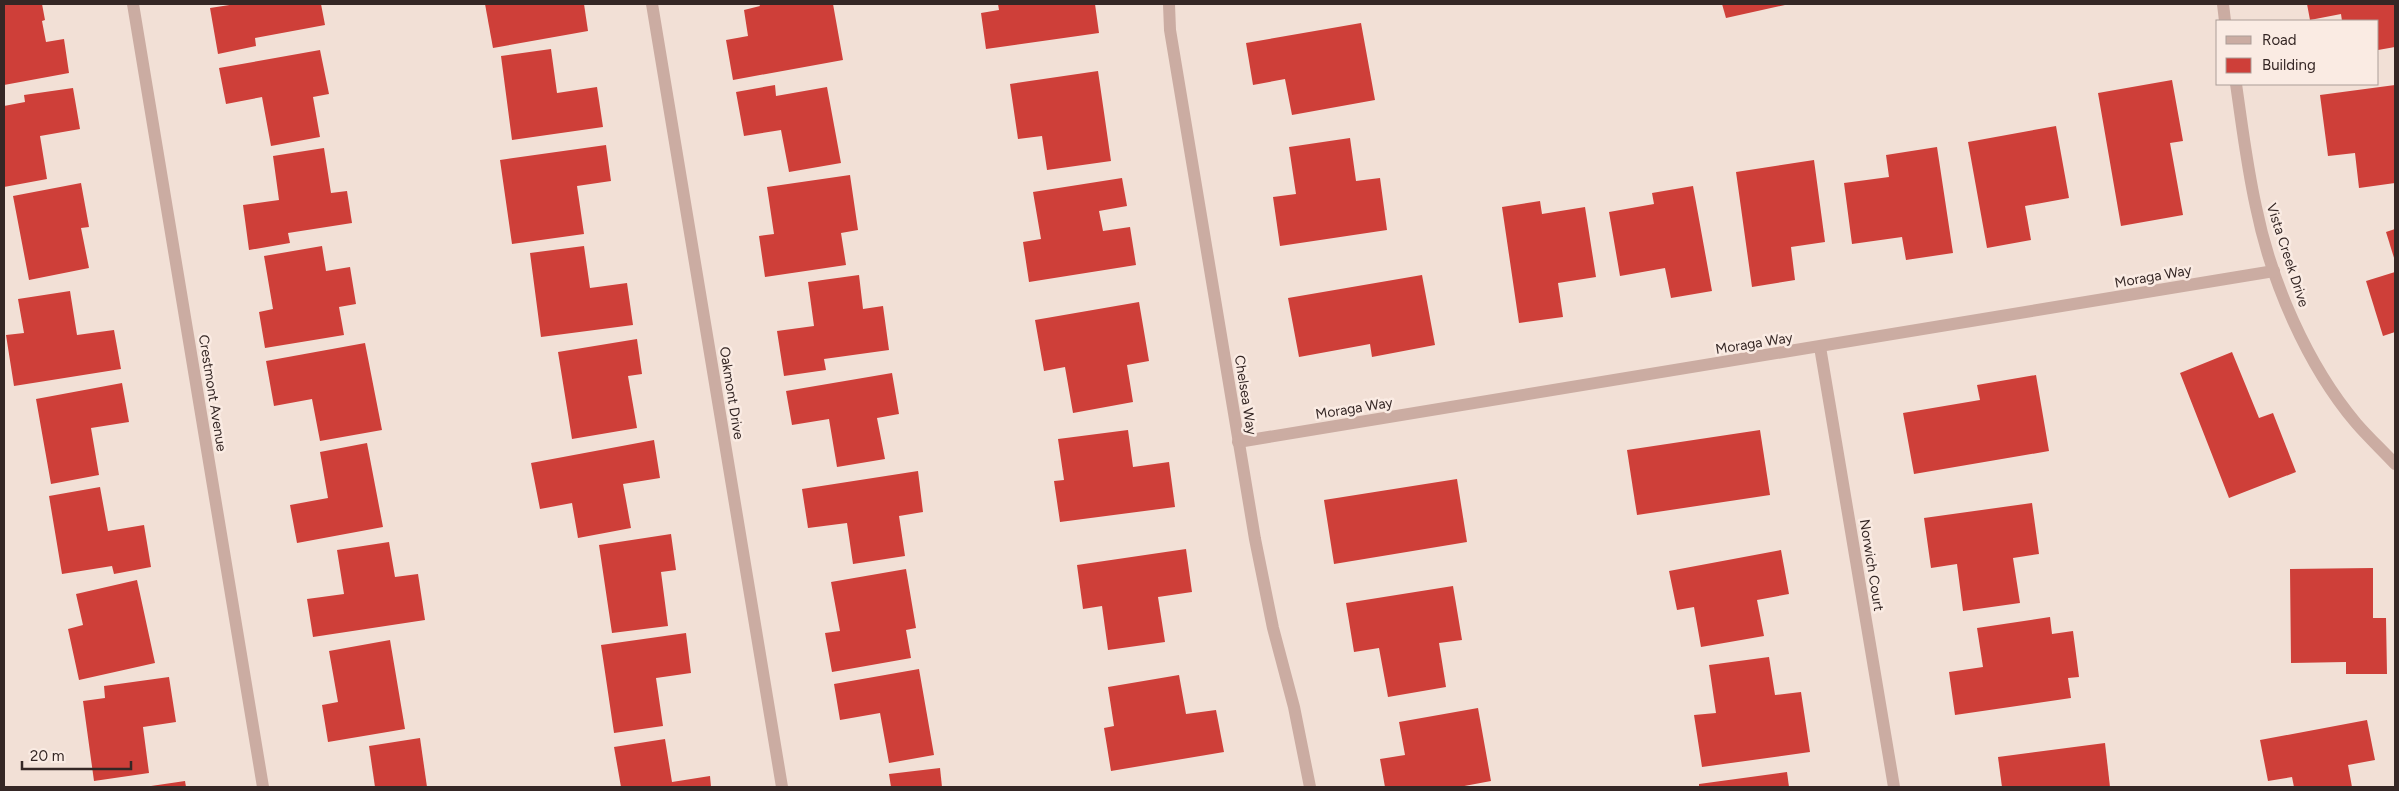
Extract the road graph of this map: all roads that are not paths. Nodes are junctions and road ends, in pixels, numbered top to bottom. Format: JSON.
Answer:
{"nodes":[{"id":1,"x":133,"y":4,"type":"edge"},
{"id":2,"x":652,"y":4,"type":"edge"},
{"id":3,"x":1169,"y":4,"type":"edge"},
{"id":4,"x":2223,"y":4,"type":"edge"},
{"id":5,"x":2226,"y":20,"type":"edge"},
{"id":6,"x":2236,"y":85,"type":"edge"},
{"id":7,"x":2274,"y":271,"type":"junction"},
{"id":8,"x":1820,"y":347,"type":"junction"},
{"id":9,"x":1238,"y":442,"type":"junction"},
{"id":10,"x":2395,"y":464,"type":"edge"},
{"id":11,"x":263,"y":787,"type":"edge"},
{"id":12,"x":782,"y":787,"type":"edge"},
{"id":13,"x":1310,"y":787,"type":"edge"},
{"id":14,"x":1894,"y":787,"type":"edge"}],
"edges":[{"from":1,"to":11,"type":"street","name":"Crestmont Avenue"},
{"from":2,"to":12,"type":"street","name":"Oakmont Drive"},
{"from":3,"to":9,"type":"street","name":"Chelsea Way"},
{"from":4,"to":5,"type":"street"},
{"from":6,"to":7,"type":"street","name":"Vista Creek Drive"},
{"from":7,"to":8,"type":"street","name":"Moraga Way"},
{"from":7,"to":10,"type":"street","name":"Vista Creek Drive"},
{"from":8,"to":9,"type":"street","name":"Moraga Way"},
{"from":8,"to":14,"type":"street","name":"Norwich Court"},
{"from":9,"to":13,"type":"street","name":"Chelsea Way"}]}
